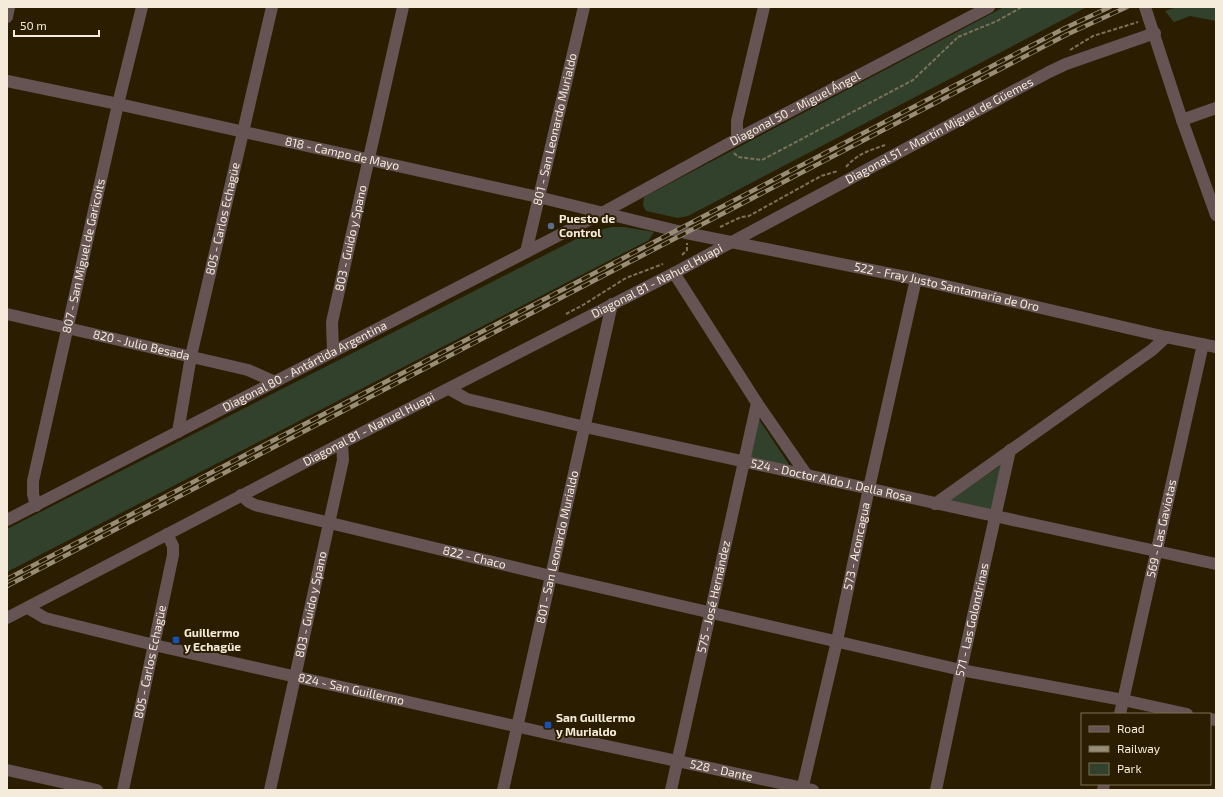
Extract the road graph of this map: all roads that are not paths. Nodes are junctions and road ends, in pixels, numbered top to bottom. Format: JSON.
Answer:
{"nodes":[{"id":1,"x":9,"y":7,"type":"edge"},
{"id":2,"x":142,"y":7,"type":"edge"},
{"id":3,"x":272,"y":7,"type":"edge"},
{"id":4,"x":402,"y":7,"type":"edge"},
{"id":5,"x":584,"y":7,"type":"edge"},
{"id":6,"x":764,"y":7,"type":"edge"},
{"id":7,"x":989,"y":7,"type":"edge"},
{"id":8,"x":1145,"y":7,"type":"edge"},
{"id":9,"x":7,"y":17,"type":"edge"},
{"id":10,"x":1155,"y":33,"type":"junction"},
{"id":11,"x":7,"y":81,"type":"edge"},
{"id":12,"x":118,"y":104,"type":"junction"},
{"id":13,"x":1216,"y":108,"type":"edge"},
{"id":14,"x":1182,"y":120,"type":"junction"},
{"id":15,"x":244,"y":133,"type":"junction"},
{"id":16,"x":737,"y":140,"type":"junction"},
{"id":17,"x":368,"y":160,"type":"junction"},
{"id":18,"x":538,"y":197,"type":"junction"},
{"id":19,"x":602,"y":213,"type":"junction"},
{"id":20,"x":1216,"y":216,"type":"edge"},
{"id":21,"x":676,"y":230,"type":"joint"},
{"id":22,"x":731,"y":242,"type":"junction"},
{"id":23,"x":526,"y":252,"type":"junction"},
{"id":24,"x":674,"y":273,"type":"junction"},
{"id":25,"x":916,"y":279,"type":"junction"},
{"id":26,"x":612,"y":304,"type":"junction"},
{"id":27,"x":7,"y":314,"type":"edge"},
{"id":28,"x":67,"y":327,"type":"junction"},
{"id":29,"x":1166,"y":337,"type":"junction"},
{"id":30,"x":1203,"y":344,"type":"junction"},
{"id":31,"x":1216,"y":347,"type":"edge"},
{"id":32,"x":333,"y":352,"type":"junction"},
{"id":33,"x":191,"y":356,"type":"junction"},
{"id":34,"x":274,"y":382,"type":"junction"},
{"id":35,"x":449,"y":389,"type":"junction"},
{"id":36,"x":757,"y":403,"type":"junction"},
{"id":37,"x":585,"y":427,"type":"junction"},
{"id":38,"x":178,"y":432,"type":"junction"},
{"id":39,"x":342,"y":443,"type":"junction"},
{"id":40,"x":1010,"y":450,"type":"junction"},
{"id":41,"x":744,"y":461,"type":"junction"},
{"id":42,"x":806,"y":474,"type":"junction"},
{"id":43,"x":869,"y":488,"type":"junction"},
{"id":44,"x":240,"y":496,"type":"junction"},
{"id":45,"x":935,"y":504,"type":"junction"},
{"id":46,"x":36,"y":506,"type":"junction"},
{"id":47,"x":995,"y":517,"type":"junction"},
{"id":48,"x":7,"y":520,"type":"edge"},
{"id":49,"x":328,"y":523,"type":"junction"},
{"id":50,"x":167,"y":534,"type":"junction"},
{"id":51,"x":1157,"y":551,"type":"junction"},
{"id":52,"x":1216,"y":564,"type":"edge"},
{"id":53,"x":551,"y":576,"type":"junction"},
{"id":54,"x":28,"y":608,"type":"junction"},
{"id":55,"x":711,"y":613,"type":"junction"},
{"id":56,"x":7,"y":618,"type":"edge"},
{"id":57,"x":837,"y":641,"type":"junction"},
{"id":58,"x":154,"y":645,"type":"junction"},
{"id":59,"x":960,"y":670,"type":"junction"},
{"id":60,"x":294,"y":676,"type":"junction"},
{"id":61,"x":1123,"y":700,"type":"junction"},
{"id":62,"x":1120,"y":713,"type":"edge"},
{"id":63,"x":1182,"y":713,"type":"edge"},
{"id":64,"x":517,"y":726,"type":"junction"},
{"id":65,"x":677,"y":760,"type":"junction"},
{"id":66,"x":7,"y":770,"type":"edge"},
{"id":67,"x":806,"y":789,"type":"edge"},
{"id":68,"x":97,"y":790,"type":"edge"},
{"id":69,"x":123,"y":790,"type":"edge"},
{"id":70,"x":270,"y":790,"type":"edge"},
{"id":71,"x":503,"y":790,"type":"edge"},
{"id":72,"x":671,"y":790,"type":"edge"},
{"id":73,"x":936,"y":790,"type":"edge"}],
"edges":[{"from":1,"to":9,"type":"street"},
{"from":2,"to":12,"type":"street","name":"807 - San Miguel de Garicoits"},
{"from":3,"to":15,"type":"street","name":"805 - Carlos Echagüe"},
{"from":4,"to":17,"type":"street","name":"803 - Guido y Spano"},
{"from":5,"to":18,"type":"street","name":"801 - San Leonardo Murialdo"},
{"from":6,"to":16,"type":"street"},
{"from":7,"to":16,"type":"street","name":"Diagonal 50 - Miguel Ángel"},
{"from":8,"to":10,"type":"street"},
{"from":10,"to":14,"type":"street"},
{"from":10,"to":22,"type":"street","name":"Diagonal 51 - Martín Miguel de Güemes"},
{"from":11,"to":12,"type":"street","name":"818 - Campo de Mayo"},
{"from":12,"to":15,"type":"street","name":"818 - Campo de Mayo"},
{"from":12,"to":28,"type":"street","name":"807 - San Miguel de Garicoits"},
{"from":13,"to":14,"type":"street"},
{"from":14,"to":20,"type":"street"},
{"from":15,"to":17,"type":"street","name":"818 - Campo de Mayo"},
{"from":15,"to":33,"type":"street","name":"805 - Carlos Echagüe"},
{"from":16,"to":19,"type":"street","name":"Diagonal 50 - Miguel Ángel"},
{"from":17,"to":18,"type":"street","name":"818 - Campo de Mayo"},
{"from":17,"to":32,"type":"street","name":"803 - Guido y Spano"},
{"from":18,"to":19,"type":"street","name":"818 - Campo de Mayo"},
{"from":18,"to":23,"type":"street","name":"801 - San Leonardo Murialdo"},
{"from":19,"to":21,"type":"street","name":"818 - Campo de Mayo"},
{"from":19,"to":23,"type":"street","name":"Diagonal 80 - Antártida Argentina"},
{"from":21,"to":22,"type":"street","name":"522 - Fray Justo Santamaría de Oro"},
{"from":22,"to":24,"type":"street","name":"Diagonal 81 - Nahuel Huapi"},
{"from":22,"to":25,"type":"street","name":"522 - Fray Justo Santamaría de Oro"},
{"from":23,"to":32,"type":"street","name":"Diagonal 80 - Antártida Argentina"},
{"from":24,"to":26,"type":"street","name":"Diagonal 81 - Nahuel Huapi"},
{"from":24,"to":36,"type":"street"},
{"from":25,"to":29,"type":"street","name":"522 - Fray Justo Santamaría de Oro"},
{"from":25,"to":43,"type":"street","name":"573 - Aconcagua"},
{"from":26,"to":35,"type":"street","name":"Diagonal 81 - Nahuel Huapi"},
{"from":26,"to":37,"type":"street","name":"801 - San Leonardo Murialdo"},
{"from":27,"to":28,"type":"street","name":"820 - Julio Besada"},
{"from":28,"to":33,"type":"street","name":"820 - Julio Besada"},
{"from":28,"to":46,"type":"street","name":"807 - San Miguel de Garicoits"},
{"from":29,"to":30,"type":"street","name":"522 - Fray Justo Santamaría de Oro"},
{"from":29,"to":40,"type":"street"},
{"from":30,"to":31,"type":"street","name":"522 - Fray Justo Santamaría de Oro"},
{"from":30,"to":51,"type":"street","name":"569 - Las Gaviotas"},
{"from":32,"to":34,"type":"street","name":"Diagonal 80 - Antártida Argentina"},
{"from":33,"to":34,"type":"street","name":"820 - Julio Besada"},
{"from":33,"to":38,"type":"street","name":"805 - Carlos Echagüe"},
{"from":34,"to":38,"type":"street","name":"Diagonal 80 - Antártida Argentina"},
{"from":35,"to":37,"type":"street","name":"524 - Doctor Aldo J. Della Rosa"},
{"from":35,"to":39,"type":"street","name":"Diagonal 81 - Nahuel Huapi"},
{"from":36,"to":41,"type":"street","name":"575 - José Hernández"},
{"from":36,"to":42,"type":"street"},
{"from":37,"to":41,"type":"street","name":"524 - Doctor Aldo J. Della Rosa"},
{"from":37,"to":53,"type":"street","name":"801 - San Leonardo Murialdo"},
{"from":38,"to":46,"type":"street","name":"Diagonal 80 - Antártida Argentina"},
{"from":39,"to":44,"type":"street","name":"Diagonal 81 - Nahuel Huapi"},
{"from":39,"to":49,"type":"street","name":"803 - Guido y Spano"},
{"from":40,"to":45,"type":"street"},
{"from":40,"to":47,"type":"street","name":"571 - Las Golondrinas"},
{"from":41,"to":42,"type":"street","name":"524 - Doctor Aldo J. Della Rosa"},
{"from":41,"to":55,"type":"street","name":"575 - José Hernández"},
{"from":42,"to":43,"type":"street","name":"524 - Doctor Aldo J. Della Rosa"},
{"from":43,"to":45,"type":"street","name":"524 - Doctor Aldo J. Della Rosa"},
{"from":43,"to":57,"type":"street","name":"573 - Aconcagua"},
{"from":44,"to":49,"type":"street","name":"822 - Chaco"},
{"from":44,"to":50,"type":"street","name":"Diagonal 81 - Nahuel Huapi"},
{"from":45,"to":47,"type":"street","name":"524 - Doctor Aldo J. Della Rosa"},
{"from":46,"to":48,"type":"street","name":"Diagonal 80 - Antártida Argentina"},
{"from":47,"to":51,"type":"street","name":"524 - Doctor Aldo J. Della Rosa"},
{"from":47,"to":59,"type":"street","name":"571 - Las Golondrinas"},
{"from":49,"to":53,"type":"street","name":"822 - Chaco"},
{"from":49,"to":60,"type":"street","name":"803 - Guido y Spano"},
{"from":50,"to":54,"type":"street","name":"Diagonal 81 - Nahuel Huapi"},
{"from":50,"to":58,"type":"street","name":"805 - Carlos Echagüe"},
{"from":51,"to":52,"type":"street","name":"524 - Doctor Aldo J. Della Rosa"},
{"from":51,"to":61,"type":"street","name":"569 - Las Gaviotas"},
{"from":53,"to":55,"type":"street","name":"822 - Chaco"},
{"from":53,"to":64,"type":"street","name":"801 - San Leonardo Murialdo"},
{"from":54,"to":56,"type":"street","name":"Diagonal 81 - Nahuel Huapi"},
{"from":54,"to":58,"type":"street","name":"824 - San Guillermo"},
{"from":55,"to":57,"type":"street","name":"822 - Chaco"},
{"from":55,"to":65,"type":"street","name":"575 - José Hernández"},
{"from":57,"to":59,"type":"street","name":"822 - Chaco"},
{"from":57,"to":67,"type":"street","name":"573 - Aconcagua"},
{"from":58,"to":60,"type":"street","name":"824 - San Guillermo"},
{"from":58,"to":69,"type":"street","name":"805 - Carlos Echagüe"},
{"from":59,"to":61,"type":"street","name":"822 - Chaco"},
{"from":59,"to":73,"type":"street","name":"571 - Las Golondrinas"},
{"from":60,"to":64,"type":"street","name":"824 - San Guillermo"},
{"from":60,"to":70,"type":"street","name":"803 - Guido y Spano"},
{"from":61,"to":62,"type":"street","name":"569 - Las Gaviotas"},
{"from":61,"to":63,"type":"street","name":"822 - Chaco"},
{"from":64,"to":65,"type":"street","name":"824 - San Guillermo"},
{"from":64,"to":71,"type":"street","name":"801 - San Leonardo Murialdo"},
{"from":65,"to":67,"type":"street","name":"528 - Dante"},
{"from":65,"to":72,"type":"street","name":"575 - José Hernández"},
{"from":66,"to":68,"type":"street"}]}
